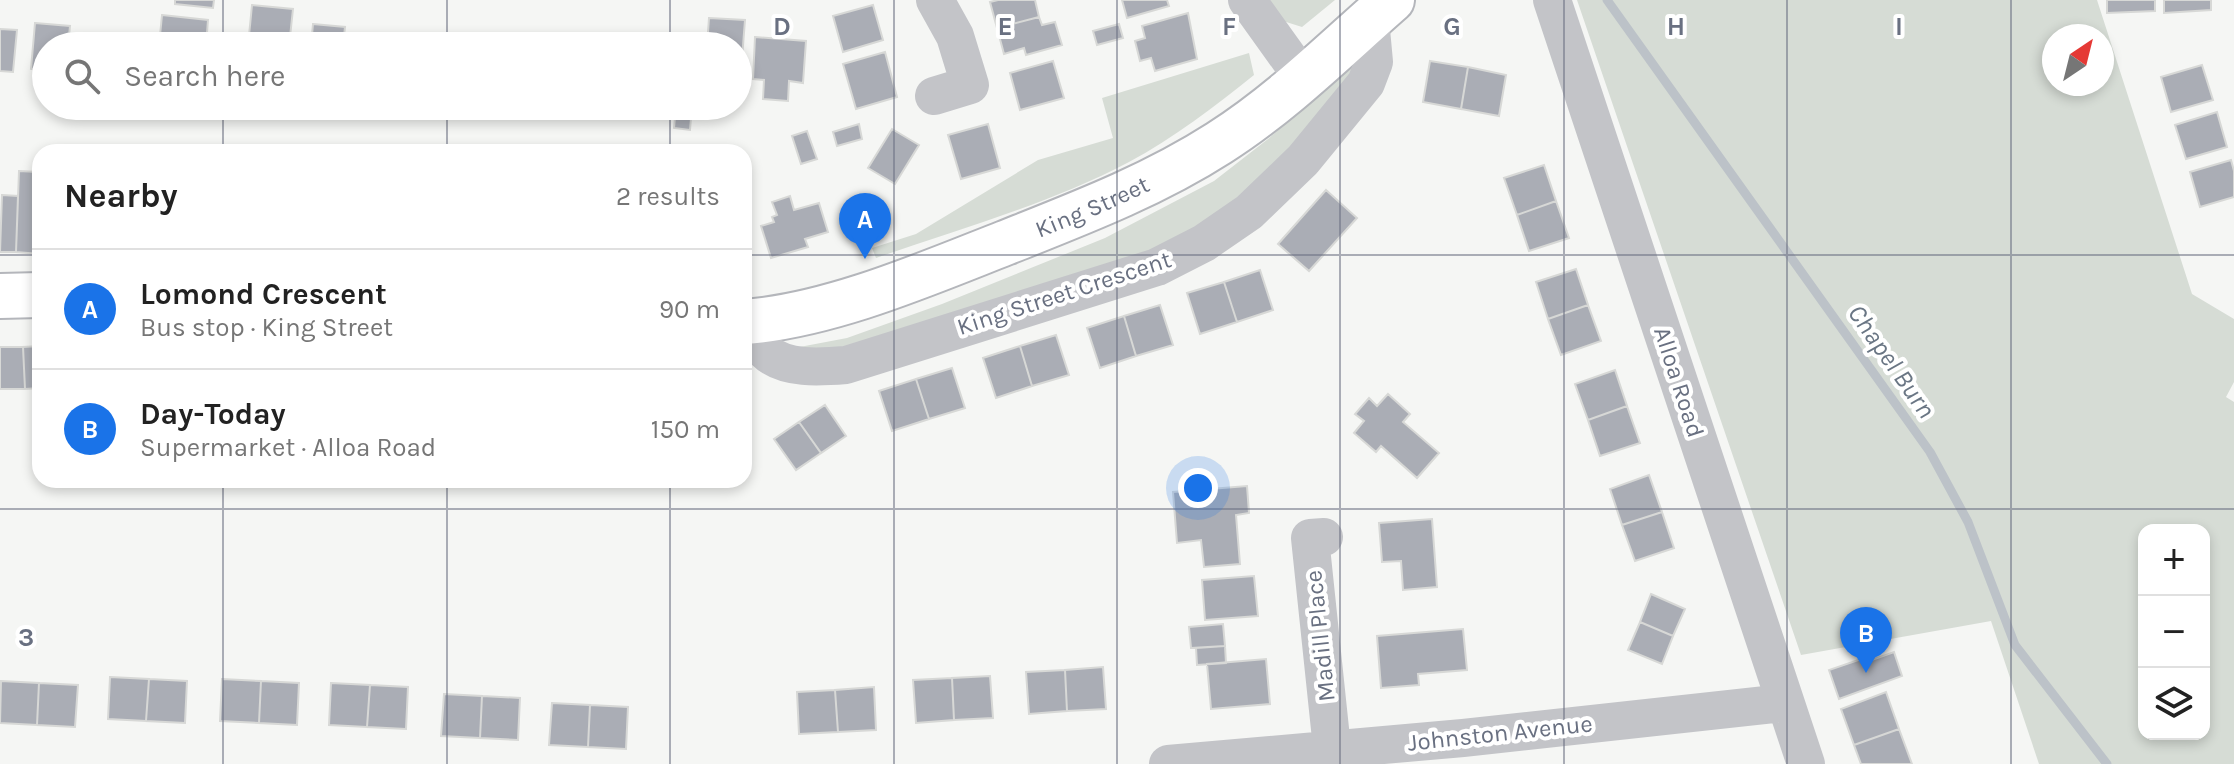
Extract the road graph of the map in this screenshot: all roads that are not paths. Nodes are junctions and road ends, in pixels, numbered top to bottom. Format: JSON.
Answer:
{"nodes":[{"id":1,"x":935,"y":0,"type":"edge"},
{"id":2,"x":1247,"y":0,"type":"edge"},
{"id":3,"x":1552,"y":0,"type":"edge"},
{"id":4,"x":1381,"y":10,"type":"edge"},
{"id":5,"x":1303,"y":78,"type":"junction"},
{"id":6,"x":934,"y":96,"type":"dead end"},
{"id":7,"x":32,"y":295,"type":"edge"},
{"id":8,"x":0,"y":296,"type":"edge"},
{"id":9,"x":752,"y":321,"type":"edge"},
{"id":10,"x":752,"y":329,"type":"edge"},
{"id":11,"x":1324,"y":537,"type":"dead end"},
{"id":12,"x":1784,"y":703,"type":"junction"},
{"id":13,"x":1332,"y":748,"type":"junction"},
{"id":14,"x":1464,"y":751,"type":"edge"},
{"id":15,"x":1168,"y":764,"type":"edge"},
{"id":16,"x":1806,"y":764,"type":"edge"}],
"edges":[{"from":1,"to":6,"type":"street"},
{"from":2,"to":5,"type":"street"},
{"from":3,"to":12,"type":"street","name":"Alloa Road"},
{"from":4,"to":5,"type":"main road","name":"King Street"},
{"from":4,"to":10,"type":"street","name":"King Street Crescent"},
{"from":5,"to":9,"type":"main road","name":"King Street"},
{"from":7,"to":8,"type":"main road"},
{"from":11,"to":13,"type":"street","name":"Madill Place"},
{"from":12,"to":14,"type":"street","name":"Johnston Avenue"},
{"from":12,"to":16,"type":"street","name":"Alloa Road"},
{"from":13,"to":14,"type":"street","name":"Johnston Avenue"},
{"from":13,"to":15,"type":"street","name":"Johnston Avenue"}]}
